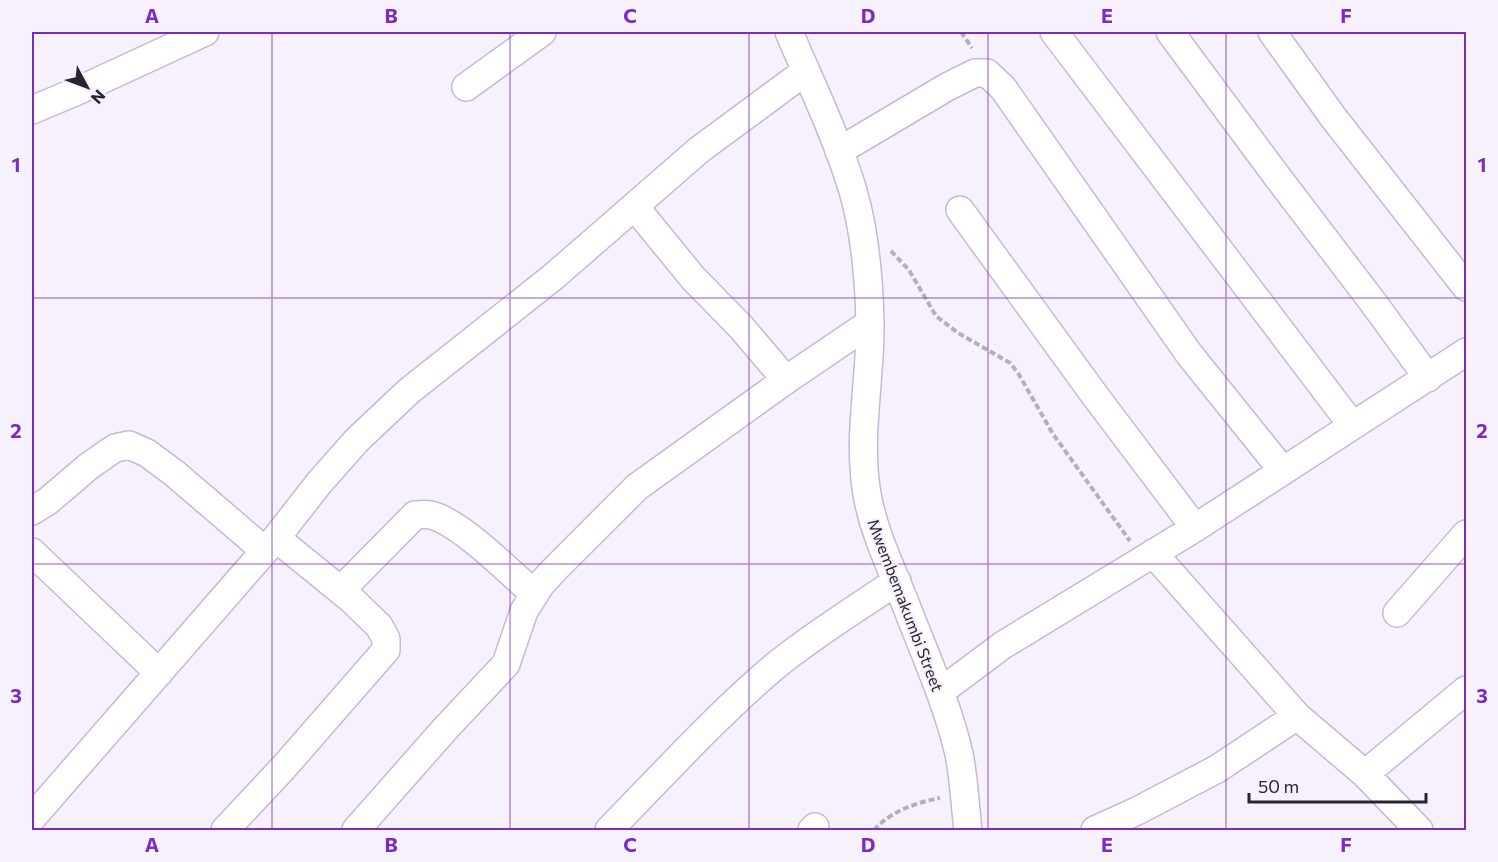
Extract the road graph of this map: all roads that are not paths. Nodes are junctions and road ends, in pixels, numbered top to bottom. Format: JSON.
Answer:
{"nodes":[{"id":1,"x":205,"y":32,"type":"edge"},
{"id":2,"x":542,"y":32,"type":"edge"},
{"id":3,"x":789,"y":32,"type":"edge"},
{"id":4,"x":1054,"y":32,"type":"edge"},
{"id":5,"x":1170,"y":32,"type":"edge"},
{"id":6,"x":1272,"y":32,"type":"edge"},
{"id":7,"x":806,"y":71,"type":"junction"},
{"id":8,"x":466,"y":87,"type":"dead end"},
{"id":9,"x":32,"y":110,"type":"edge"},
{"id":10,"x":838,"y":151,"type":"junction"},
{"id":11,"x":635,"y":207,"type":"junction"},
{"id":12,"x":960,"y":210,"type":"dead end"},
{"id":13,"x":1467,"y":286,"type":"edge"},
{"id":14,"x":870,"y":323,"type":"junction"},
{"id":15,"x":1467,"y":352,"type":"edge"},
{"id":16,"x":1428,"y":378,"type":"junction"},
{"id":17,"x":786,"y":380,"type":"junction"},
{"id":18,"x":1352,"y":425,"type":"junction"},
{"id":19,"x":1283,"y":471,"type":"junction"},
{"id":20,"x":32,"y":511,"type":"edge"},
{"id":21,"x":1195,"y":528,"type":"junction"},
{"id":22,"x":1467,"y":534,"type":"edge"},
{"id":23,"x":270,"y":544,"type":"junction"},
{"id":24,"x":32,"y":552,"type":"edge"},
{"id":25,"x":1147,"y":557,"type":"junction"},
{"id":26,"x":897,"y":581,"type":"junction"},
{"id":27,"x":341,"y":590,"type":"junction"},
{"id":28,"x":534,"y":594,"type":"junction"},
{"id":29,"x":1397,"y":613,"type":"dead end"},
{"id":30,"x":159,"y":674,"type":"junction"},
{"id":31,"x":1467,"y":690,"type":"edge"},
{"id":32,"x":940,"y":692,"type":"junction"},
{"id":33,"x":1297,"y":716,"type":"junction"},
{"id":34,"x":1365,"y":774,"type":"junction"},
{"id":35,"x":32,"y":818,"type":"edge"},
{"id":36,"x":225,"y":831,"type":"edge"},
{"id":37,"x":357,"y":831,"type":"edge"},
{"id":38,"x":609,"y":831,"type":"edge"},
{"id":39,"x":968,"y":831,"type":"edge"},
{"id":40,"x":1095,"y":831,"type":"edge"},
{"id":41,"x":1419,"y":831,"type":"edge"}],
"edges":[{"from":1,"to":9,"type":"street"},
{"from":2,"to":8,"type":"street"},
{"from":3,"to":7,"type":"street","name":"Mwembemakumbi Street"},
{"from":4,"to":18,"type":"street"},
{"from":5,"to":16,"type":"street"},
{"from":6,"to":13,"type":"street"},
{"from":7,"to":10,"type":"street","name":"Mwembemakumbi Street"},
{"from":7,"to":11,"type":"street"},
{"from":10,"to":14,"type":"street","name":"Mwembemakumbi Street"},
{"from":10,"to":19,"type":"street"},
{"from":11,"to":17,"type":"street"},
{"from":11,"to":23,"type":"street"},
{"from":12,"to":21,"type":"street"},
{"from":14,"to":17,"type":"street"},
{"from":14,"to":26,"type":"street","name":"Mwembemakumbi Street"},
{"from":15,"to":16,"type":"street"},
{"from":16,"to":18,"type":"street"},
{"from":17,"to":28,"type":"street"},
{"from":18,"to":19,"type":"street"},
{"from":19,"to":21,"type":"street"},
{"from":20,"to":23,"type":"street"},
{"from":21,"to":25,"type":"street"},
{"from":22,"to":29,"type":"street"},
{"from":23,"to":27,"type":"street"},
{"from":23,"to":30,"type":"street"},
{"from":24,"to":30,"type":"street"},
{"from":25,"to":32,"type":"street"},
{"from":25,"to":33,"type":"street"},
{"from":26,"to":32,"type":"street","name":"Mwembemakumbi Street"},
{"from":26,"to":38,"type":"street"},
{"from":27,"to":28,"type":"street"},
{"from":27,"to":36,"type":"street"},
{"from":28,"to":37,"type":"street"},
{"from":30,"to":35,"type":"street"},
{"from":31,"to":34,"type":"street"},
{"from":32,"to":39,"type":"street","name":"Mwembemakumbi Street"},
{"from":33,"to":34,"type":"street"},
{"from":33,"to":40,"type":"street"},
{"from":34,"to":41,"type":"street"}]}
